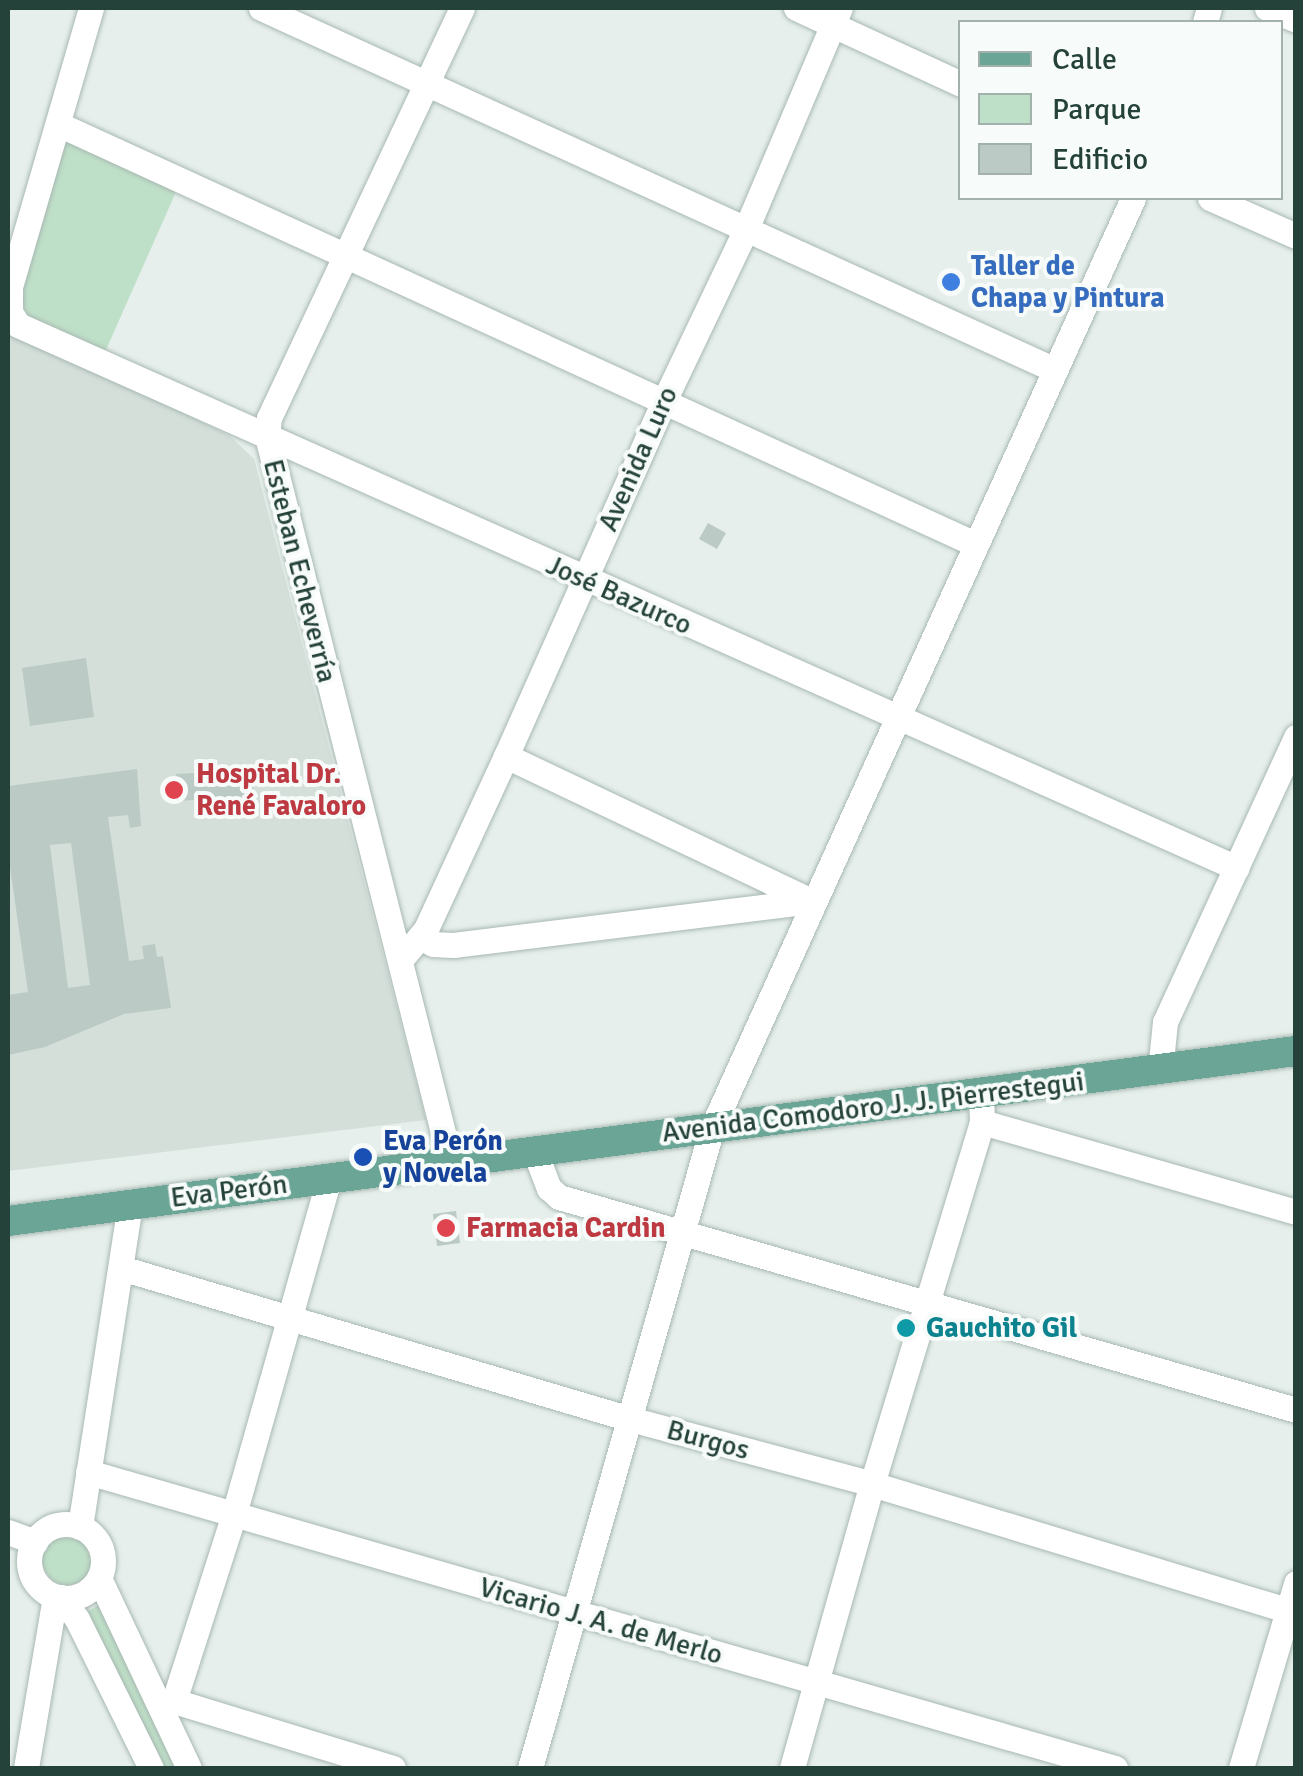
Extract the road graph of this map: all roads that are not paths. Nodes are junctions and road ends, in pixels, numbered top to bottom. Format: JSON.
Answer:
{"nodes":[{"id":1,"x":91,"y":8,"type":"edge"},
{"id":2,"x":261,"y":8,"type":"edge"},
{"id":3,"x":462,"y":8,"type":"edge"},
{"id":4,"x":796,"y":8,"type":"edge"},
{"id":5,"x":1268,"y":8,"type":"edge"},
{"id":6,"x":837,"y":17,"type":"edge"},
{"id":7,"x":1296,"y":20,"type":"edge"},
{"id":8,"x":958,"y":83,"type":"edge"},
{"id":9,"x":430,"y":84,"type":"junction"},
{"id":10,"x":58,"y":124,"type":"junction"},
{"id":11,"x":1131,"y":200,"type":"edge"},
{"id":12,"x":1215,"y":200,"type":"edge"},
{"id":13,"x":17,"y":220,"type":"edge"},
{"id":14,"x":746,"y":229,"type":"junction"},
{"id":15,"x":1296,"y":236,"type":"edge"},
{"id":16,"x":347,"y":258,"type":"junction"},
{"id":17,"x":10,"y":312,"type":"edge"},
{"id":18,"x":1053,"y":370,"type":"junction"},
{"id":19,"x":662,"y":403,"type":"junction"},
{"id":20,"x":267,"y":436,"type":"junction"},
{"id":21,"x":975,"y":544,"type":"junction"},
{"id":22,"x":584,"y":580,"type":"junction"},
{"id":23,"x":894,"y":717,"type":"junction"},
{"id":24,"x":1294,"y":746,"type":"edge"},
{"id":25,"x":506,"y":756,"type":"junction"},
{"id":26,"x":1237,"y":868,"type":"junction"},
{"id":27,"x":812,"y":900,"type":"junction"},
{"id":28,"x":420,"y":937,"type":"junction"},
{"id":29,"x":401,"y":959,"type":"junction"},
{"id":30,"x":1296,"y":1051,"type":"edge"},
{"id":31,"x":1160,"y":1071,"type":"junction"},
{"id":32,"x":982,"y":1107,"type":"junction"},
{"id":33,"x":712,"y":1128,"type":"junction"},
{"id":34,"x":535,"y":1152,"type":"junction"},
{"id":35,"x":451,"y":1164,"type":"junction"},
{"id":36,"x":330,"y":1178,"type":"junction"},
{"id":37,"x":130,"y":1204,"type":"junction"},
{"id":38,"x":1296,"y":1212,"type":"edge"},
{"id":39,"x":8,"y":1222,"type":"edge"},
{"id":40,"x":684,"y":1231,"type":"junction"},
{"id":41,"x":121,"y":1268,"type":"junction"},
{"id":42,"x":928,"y":1303,"type":"junction"},
{"id":43,"x":289,"y":1319,"type":"junction"},
{"id":44,"x":1296,"y":1410,"type":"edge"},
{"id":45,"x":630,"y":1419,"type":"junction"},
{"id":46,"x":88,"y":1472,"type":"junction"},
{"id":47,"x":872,"y":1484,"type":"junction"},
{"id":48,"x":234,"y":1514,"type":"junction"},
{"id":49,"x":80,"y":1527,"type":"junction"},
{"id":50,"x":8,"y":1532,"type":"edge"},
{"id":51,"x":34,"y":1542,"type":"junction"},
{"id":52,"x":20,"y":1577,"type":"edge"},
{"id":53,"x":99,"y":1578,"type":"junction"},
{"id":54,"x":1296,"y":1583,"type":"edge"},
{"id":55,"x":58,"y":1597,"type":"junction"},
{"id":56,"x":1292,"y":1612,"type":"edge"},
{"id":57,"x":573,"y":1613,"type":"junction"},
{"id":58,"x":817,"y":1683,"type":"junction"},
{"id":59,"x":168,"y":1705,"type":"junction"},
{"id":60,"x":26,"y":1768,"type":"edge"},
{"id":61,"x":151,"y":1768,"type":"edge"},
{"id":62,"x":189,"y":1768,"type":"edge"},
{"id":63,"x":392,"y":1768,"type":"edge"},
{"id":64,"x":530,"y":1768,"type":"edge"},
{"id":65,"x":792,"y":1768,"type":"edge"},
{"id":66,"x":1115,"y":1768,"type":"edge"},
{"id":67,"x":1240,"y":1768,"type":"edge"}],
"edges":[{"from":1,"to":10,"type":"street"},
{"from":2,"to":9,"type":"street"},
{"from":3,"to":9,"type":"street","name":"Esteban Echeverría"},
{"from":4,"to":6,"type":"street"},
{"from":5,"to":7,"type":"street"},
{"from":6,"to":8,"type":"street"},
{"from":6,"to":14,"type":"street","name":"Avenida Luro"},
{"from":9,"to":14,"type":"street"},
{"from":9,"to":16,"type":"street","name":"Esteban Echeverría"},
{"from":10,"to":13,"type":"street"},
{"from":10,"to":16,"type":"street"},
{"from":11,"to":18,"type":"street"},
{"from":12,"to":15,"type":"street"},
{"from":13,"to":17,"type":"street"},
{"from":14,"to":18,"type":"street"},
{"from":14,"to":19,"type":"street","name":"Avenida Luro"},
{"from":16,"to":19,"type":"street"},
{"from":16,"to":20,"type":"street","name":"Esteban Echeverría"},
{"from":17,"to":20,"type":"street","name":"José Bazurco"},
{"from":18,"to":21,"type":"street"},
{"from":19,"to":21,"type":"street"},
{"from":19,"to":22,"type":"street","name":"Avenida Luro"},
{"from":20,"to":22,"type":"street","name":"José Bazurco"},
{"from":20,"to":29,"type":"street","name":"Esteban Echeverría"},
{"from":21,"to":23,"type":"street"},
{"from":22,"to":23,"type":"street","name":"José Bazurco"},
{"from":22,"to":25,"type":"street","name":"Avenida Luro"},
{"from":23,"to":26,"type":"street","name":"José Bazurco"},
{"from":23,"to":27,"type":"street"},
{"from":24,"to":26,"type":"street"},
{"from":25,"to":27,"type":"street"},
{"from":25,"to":28,"type":"street","name":"Avenida Luro"},
{"from":26,"to":31,"type":"street"},
{"from":27,"to":28,"type":"street"},
{"from":27,"to":33,"type":"street"},
{"from":28,"to":29,"type":"street","name":"Avenida Luro"},
{"from":29,"to":35,"type":"street","name":"Esteban Echeverría"},
{"from":30,"to":31,"type":"main road","name":"Avenida Comodoro J. J. Pierrestegui"},
{"from":31,"to":32,"type":"main road","name":"Avenida Comodoro J. J. Pierrestegui"},
{"from":32,"to":33,"type":"main road","name":"Avenida Comodoro J. J. Pierrestegui"},
{"from":32,"to":38,"type":"street"},
{"from":32,"to":42,"type":"street"},
{"from":33,"to":34,"type":"main road","name":"Avenida Comodoro J. J. Pierrestegui"},
{"from":33,"to":40,"type":"street"},
{"from":34,"to":35,"type":"main road","name":"Avenida Comodoro J. J. Pierrestegui"},
{"from":34,"to":40,"type":"street"},
{"from":35,"to":36,"type":"main road","name":"Eva Perón"},
{"from":36,"to":37,"type":"main road","name":"Eva Perón"},
{"from":36,"to":43,"type":"street"},
{"from":37,"to":39,"type":"main road","name":"Eva Perón"},
{"from":37,"to":41,"type":"street"},
{"from":40,"to":42,"type":"street"},
{"from":40,"to":45,"type":"street"},
{"from":41,"to":43,"type":"street","name":"Burgos"},
{"from":41,"to":46,"type":"street"},
{"from":42,"to":44,"type":"street"},
{"from":42,"to":47,"type":"street"},
{"from":43,"to":45,"type":"street","name":"Burgos"},
{"from":43,"to":48,"type":"street"},
{"from":45,"to":47,"type":"street","name":"Burgos"},
{"from":45,"to":57,"type":"street"},
{"from":46,"to":48,"type":"street","name":"Vicario J. A. de Merlo"},
{"from":46,"to":49,"type":"street"},
{"from":47,"to":56,"type":"street","name":"Burgos"},
{"from":47,"to":58,"type":"street"},
{"from":48,"to":57,"type":"street","name":"Vicario J. A. de Merlo"},
{"from":48,"to":59,"type":"street"},
{"from":49,"to":51,"type":"street"},
{"from":49,"to":53,"type":"street"},
{"from":50,"to":51,"type":"street"},
{"from":51,"to":52,"type":"street"},
{"from":52,"to":55,"type":"street"},
{"from":53,"to":55,"type":"street"},
{"from":53,"to":59,"type":"street"},
{"from":54,"to":56,"type":"street"},
{"from":55,"to":60,"type":"street"},
{"from":55,"to":61,"type":"street"},
{"from":56,"to":67,"type":"street"},
{"from":57,"to":58,"type":"street","name":"Vicario J. A. de Merlo"},
{"from":57,"to":64,"type":"street"},
{"from":58,"to":65,"type":"street"},
{"from":58,"to":66,"type":"street","name":"Vicario J. A. de Merlo"},
{"from":59,"to":62,"type":"street"},
{"from":59,"to":63,"type":"street"}]}
